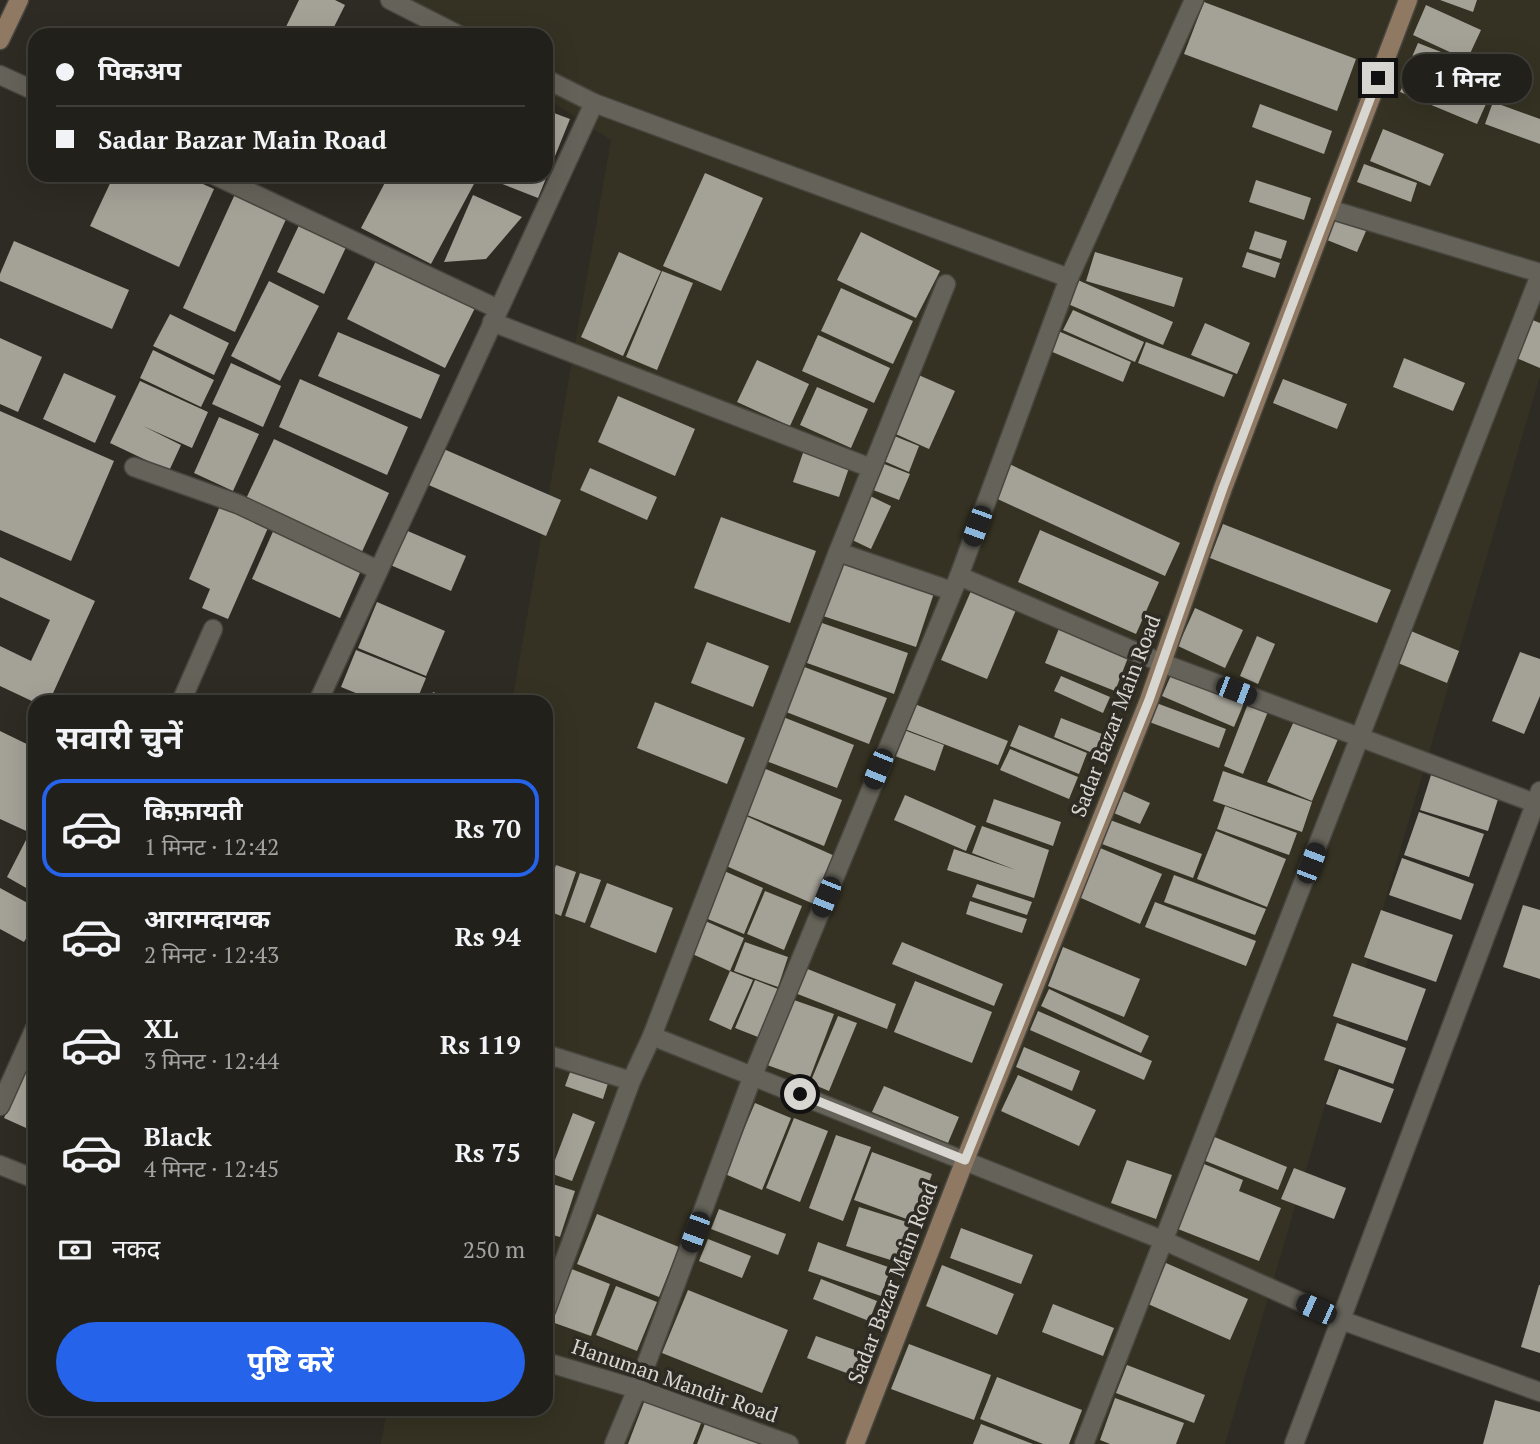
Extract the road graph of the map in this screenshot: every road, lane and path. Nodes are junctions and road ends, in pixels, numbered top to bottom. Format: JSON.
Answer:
{"nodes":[{"id":1,"x":19,"y":0,"type":"edge"},
{"id":2,"x":390,"y":0,"type":"edge"},
{"id":3,"x":1194,"y":0,"type":"edge"},
{"id":4,"x":1408,"y":0,"type":"edge"},
{"id":5,"x":445,"y":28,"type":"edge"},
{"id":6,"x":0,"y":40,"type":"edge"},
{"id":7,"x":0,"y":75,"type":"edge"},
{"id":8,"x":553,"y":82,"type":"edge"},
{"id":9,"x":28,"y":88,"type":"edge"},
{"id":10,"x":594,"y":103,"type":"junction"},
{"id":11,"x":228,"y":182,"type":"edge"},
{"id":12,"x":1329,"y":209,"type":"junction"},
{"id":13,"x":1540,"y":274,"type":"edge"},
{"id":14,"x":1069,"y":278,"type":"junction"},
{"id":15,"x":946,"y":284,"type":"dead end"},
{"id":16,"x":495,"y":316,"type":"junction"},
{"id":17,"x":134,"y":467,"type":"dead end"},
{"id":18,"x":872,"y":468,"type":"junction"},
{"id":19,"x":838,"y":552,"type":"junction"},
{"id":20,"x":378,"y":570,"type":"junction"},
{"id":21,"x":955,"y":583,"type":"junction"},
{"id":22,"x":213,"y":629,"type":"dead end"},
{"id":23,"x":1162,"y":663,"type":"junction"},
{"id":24,"x":184,"y":695,"type":"edge"},
{"id":25,"x":320,"y":695,"type":"edge"},
{"id":26,"x":1359,"y":737,"type":"junction"},
{"id":27,"x":1538,"y":800,"type":"edge"},
{"id":28,"x":652,"y":1036,"type":"junction"},
{"id":29,"x":28,"y":1044,"type":"edge"},
{"id":30,"x":553,"y":1056,"type":"edge"},
{"id":31,"x":753,"y":1075,"type":"junction"},
{"id":32,"x":631,"y":1081,"type":"junction"},
{"id":33,"x":0,"y":1107,"type":"edge"},
{"id":34,"x":965,"y":1160,"type":"junction"},
{"id":35,"x":0,"y":1165,"type":"edge"},
{"id":36,"x":28,"y":1177,"type":"edge"},
{"id":37,"x":1165,"y":1241,"type":"junction"},
{"id":38,"x":553,"y":1291,"type":"edge"},
{"id":39,"x":1341,"y":1320,"type":"junction"},
{"id":40,"x":553,"y":1364,"type":"edge"},
{"id":41,"x":637,"y":1389,"type":"junction"},
{"id":42,"x":1540,"y":1392,"type":"edge"},
{"id":43,"x":614,"y":1444,"type":"edge"},
{"id":44,"x":789,"y":1444,"type":"edge"},
{"id":45,"x":855,"y":1444,"type":"edge"},
{"id":46,"x":1084,"y":1444,"type":"edge"},
{"id":47,"x":1294,"y":1444,"type":"edge"}],
"edges":[{"from":1,"to":6,"type":"street"},
{"from":2,"to":5,"type":"street"},
{"from":3,"to":14,"type":"street"},
{"from":4,"to":12,"type":"street","name":"Sadar Bazar Main Road"},
{"from":7,"to":9,"type":"street"},
{"from":8,"to":10,"type":"street"},
{"from":10,"to":14,"type":"street"},
{"from":10,"to":16,"type":"street"},
{"from":11,"to":16,"type":"street"},
{"from":12,"to":13,"type":"street"},
{"from":12,"to":23,"type":"street","name":"Sadar Bazar Main Road"},
{"from":13,"to":26,"type":"street"},
{"from":14,"to":21,"type":"street"},
{"from":15,"to":18,"type":"street"},
{"from":16,"to":18,"type":"street"},
{"from":16,"to":20,"type":"street"},
{"from":17,"to":20,"type":"street"},
{"from":18,"to":19,"type":"street"},
{"from":19,"to":21,"type":"street"},
{"from":19,"to":28,"type":"street"},
{"from":20,"to":25,"type":"street"},
{"from":21,"to":23,"type":"street"},
{"from":21,"to":31,"type":"street"},
{"from":22,"to":24,"type":"street"},
{"from":23,"to":26,"type":"street"},
{"from":23,"to":34,"type":"street","name":"Sadar Bazar Main Road"},
{"from":26,"to":27,"type":"street"},
{"from":26,"to":37,"type":"street"},
{"from":27,"to":39,"type":"street"},
{"from":28,"to":31,"type":"street"},
{"from":28,"to":32,"type":"street"},
{"from":29,"to":33,"type":"street"},
{"from":30,"to":32,"type":"street"},
{"from":31,"to":34,"type":"street"},
{"from":31,"to":41,"type":"street"},
{"from":32,"to":38,"type":"street"},
{"from":34,"to":37,"type":"street"},
{"from":34,"to":45,"type":"street","name":"Sadar Bazar Main Road"},
{"from":35,"to":36,"type":"street"},
{"from":37,"to":39,"type":"street"},
{"from":37,"to":46,"type":"street"},
{"from":39,"to":42,"type":"street"},
{"from":39,"to":47,"type":"street"},
{"from":40,"to":41,"type":"street","name":"Hanuman Mandir Road"},
{"from":41,"to":43,"type":"street"},
{"from":41,"to":44,"type":"street","name":"Hanuman Mandir Road"}]}
